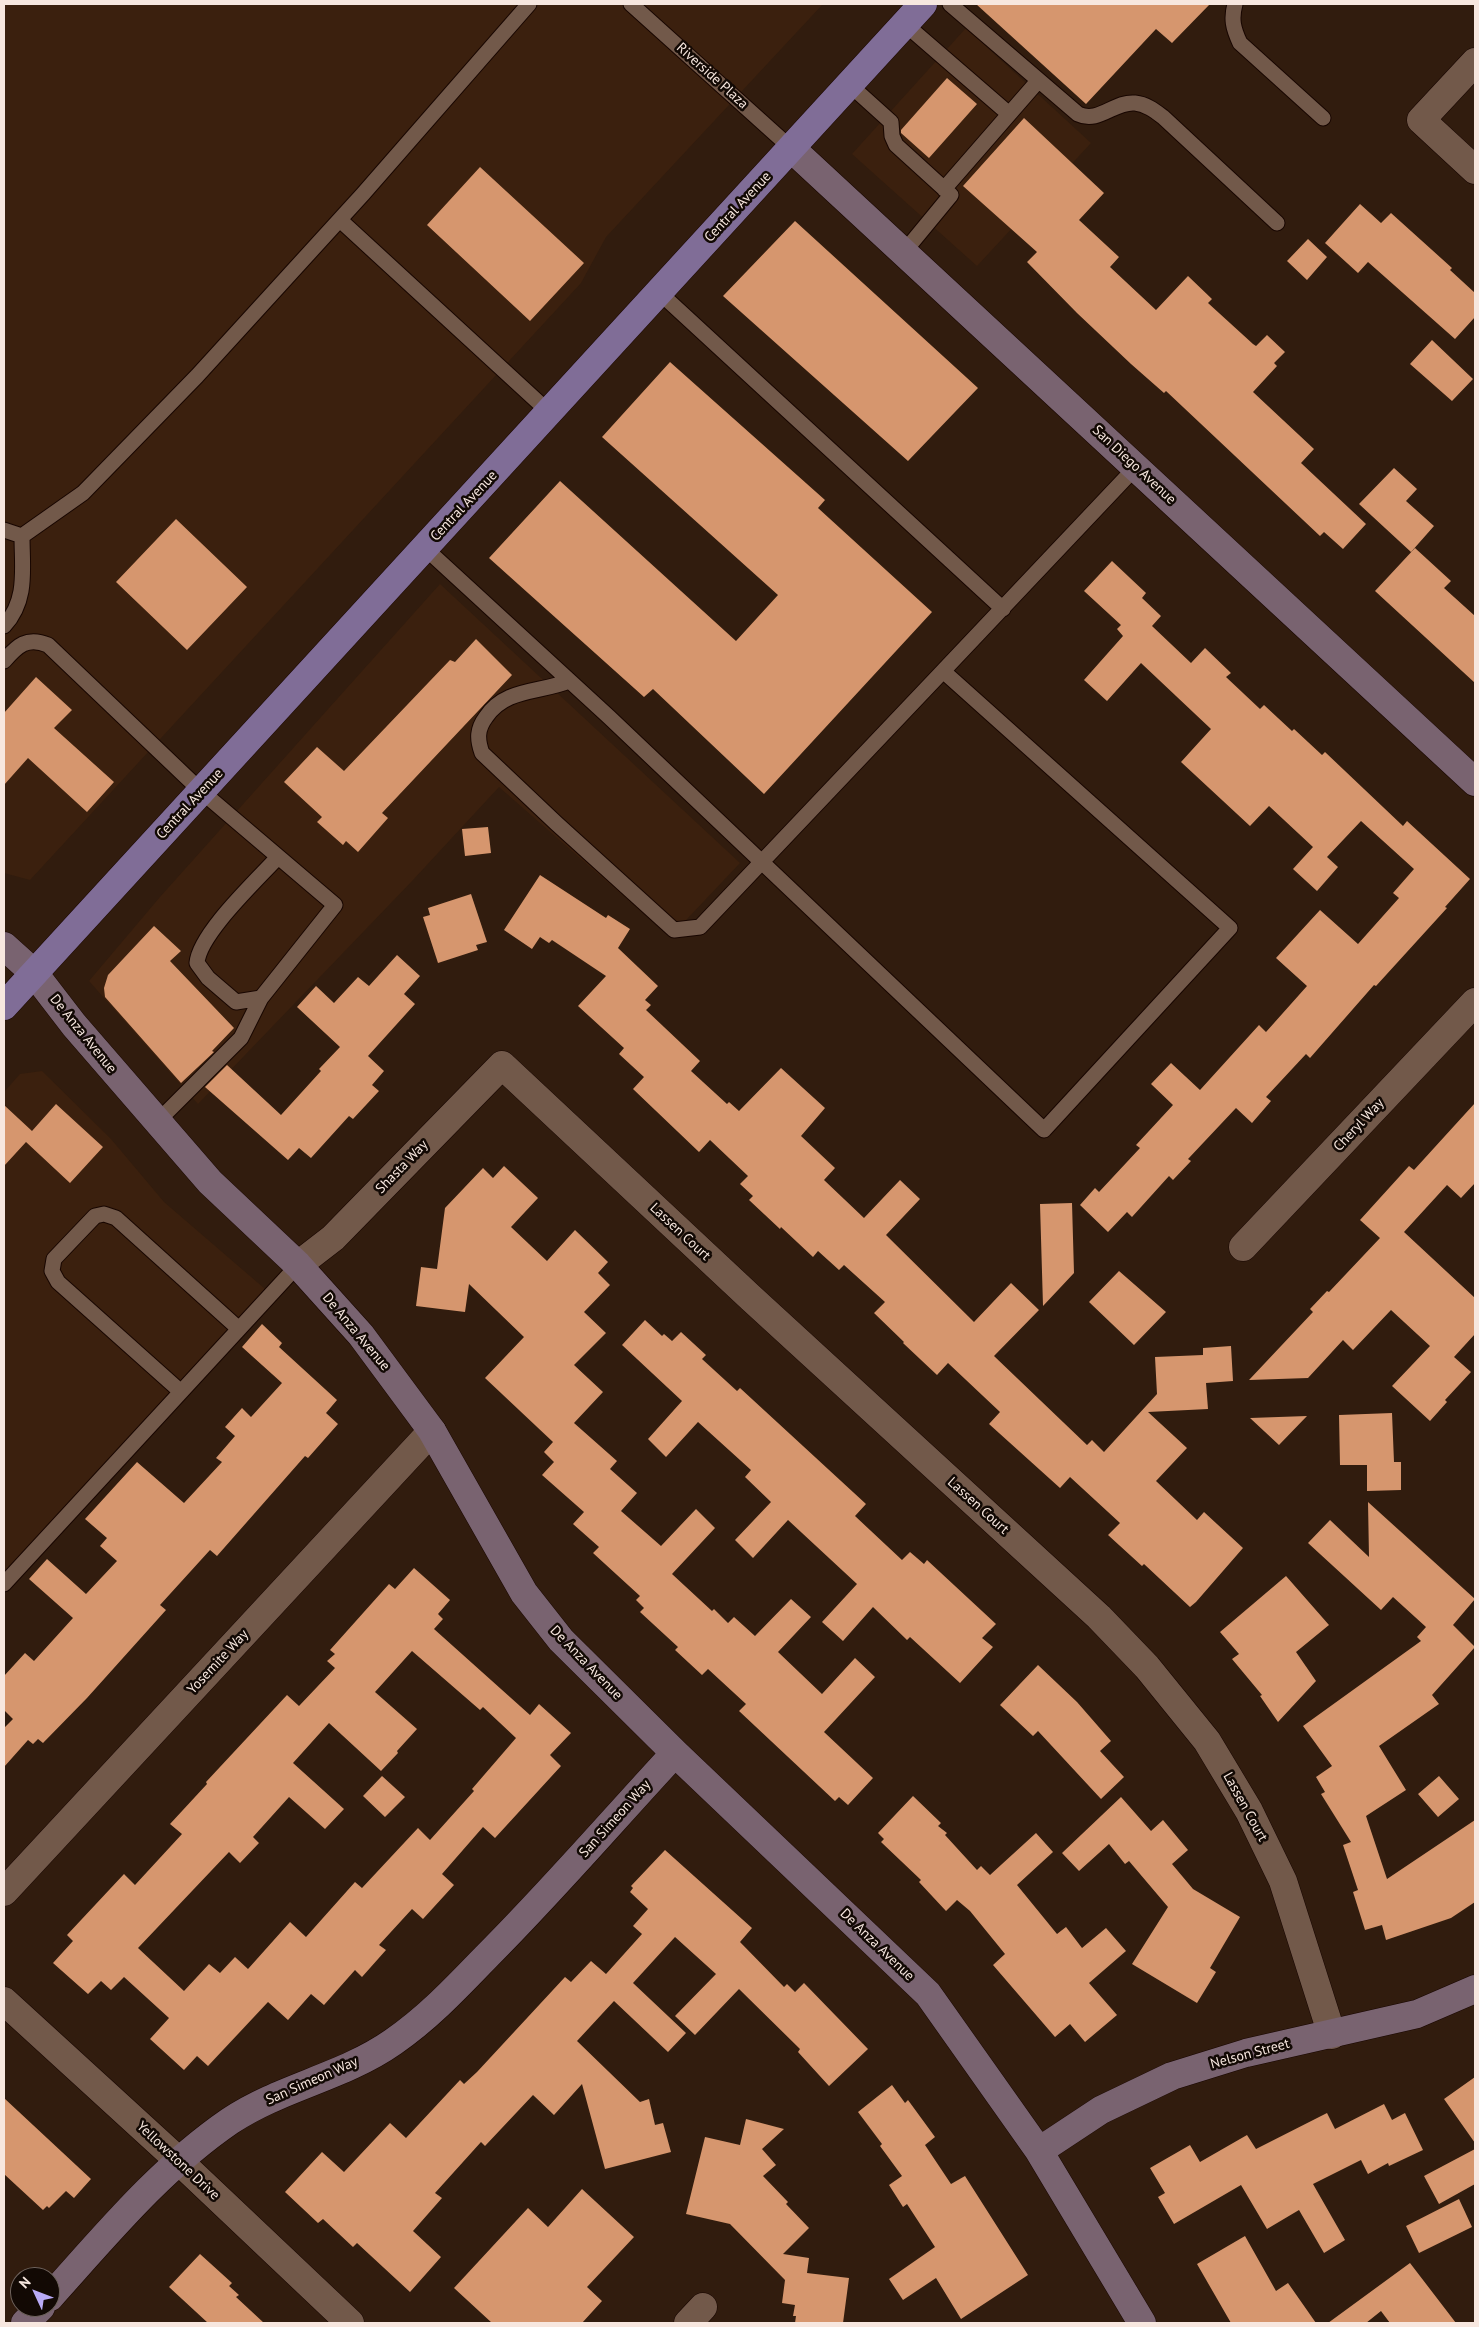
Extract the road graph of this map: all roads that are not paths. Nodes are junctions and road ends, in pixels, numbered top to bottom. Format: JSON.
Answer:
{"nodes":[{"id":1,"x":529,"y":4,"type":"edge"},
{"id":2,"x":631,"y":4,"type":"edge"},
{"id":3,"x":924,"y":4,"type":"edge"},
{"id":4,"x":950,"y":4,"type":"edge"},
{"id":5,"x":1235,"y":4,"type":"edge"},
{"id":6,"x":905,"y":24,"type":"junction"},
{"id":7,"x":1475,"y":62,"type":"edge"},
{"id":8,"x":1038,"y":81,"type":"junction"},
{"id":9,"x":850,"y":85,"type":"junction"},
{"id":10,"x":1009,"y":114,"type":"junction"},
{"id":11,"x":1323,"y":118,"type":"dead end"},
{"id":12,"x":792,"y":149,"type":"junction"},
{"id":13,"x":1475,"y":170,"type":"edge"},
{"id":14,"x":944,"y":189,"type":"junction"},
{"id":15,"x":340,"y":220,"type":"junction"},
{"id":16,"x":1277,"y":223,"type":"dead end"},
{"id":17,"x":904,"y":252,"type":"junction"},
{"id":18,"x":660,"y":293,"type":"junction"},
{"id":19,"x":550,"y":412,"type":"junction"},
{"id":20,"x":1136,"y":467,"type":"junction"},
{"id":21,"x":4,"y":530,"type":"edge"},
{"id":22,"x":22,"y":536,"type":"junction"},
{"id":23,"x":425,"y":548,"type":"junction"},
{"id":24,"x":1003,"y":609,"type":"junction"},
{"id":25,"x":4,"y":626,"type":"edge"},
{"id":26,"x":4,"y":661,"type":"edge"},
{"id":27,"x":943,"y":671,"type":"junction"},
{"id":28,"x":569,"y":681,"type":"junction"},
{"id":29,"x":1475,"y":782,"type":"edge"},
{"id":30,"x":201,"y":791,"type":"junction"},
{"id":31,"x":278,"y":857,"type":"junction"},
{"id":32,"x":762,"y":862,"type":"junction"},
{"id":33,"x":4,"y":946,"type":"edge"},
{"id":34,"x":34,"y":973,"type":"junction"},
{"id":35,"x":261,"y":998,"type":"junction"},
{"id":36,"x":1475,"y":1002,"type":"edge"},
{"id":37,"x":4,"y":1006,"type":"edge"},
{"id":38,"x":502,"y":1055,"type":"joint"},
{"id":39,"x":157,"y":1122,"type":"junction"},
{"id":40,"x":1243,"y":1247,"type":"dead end"},
{"id":41,"x":298,"y":1265,"type":"junction"},
{"id":42,"x":239,"y":1329,"type":"junction"},
{"id":43,"x":180,"y":1391,"type":"junction"},
{"id":44,"x":432,"y":1431,"type":"junction"},
{"id":45,"x":4,"y":1584,"type":"edge"},
{"id":46,"x":675,"y":1753,"type":"junction"},
{"id":47,"x":4,"y":1892,"type":"edge"},
{"id":48,"x":1475,"y":1989,"type":"edge"},
{"id":49,"x":4,"y":2001,"type":"edge"},
{"id":50,"x":1332,"y":2034,"type":"junction"},
{"id":51,"x":1039,"y":2151,"type":"junction"},
{"id":52,"x":178,"y":2161,"type":"junction"},
{"id":53,"x":60,"y":2290,"type":"edge"},
{"id":54,"x":350,"y":2323,"type":"edge"},
{"id":55,"x":1142,"y":2323,"type":"edge"}],
"edges":[{"from":1,"to":15,"type":"lane"},
{"from":2,"to":12,"type":"lane","name":"Riverside Plaza"},
{"from":3,"to":6,"type":"main road","name":"Central Avenue"},
{"from":4,"to":8,"type":"lane"},
{"from":5,"to":11,"type":"lane"},
{"from":6,"to":9,"type":"main road","name":"Central Avenue"},
{"from":6,"to":10,"type":"lane"},
{"from":7,"to":13,"type":"street"},
{"from":8,"to":10,"type":"lane"},
{"from":8,"to":16,"type":"lane"},
{"from":9,"to":12,"type":"main road","name":"Central Avenue"},
{"from":9,"to":14,"type":"lane"},
{"from":10,"to":14,"type":"lane"},
{"from":12,"to":17,"type":"street","name":"San Diego Avenue"},
{"from":12,"to":18,"type":"main road","name":"Central Avenue"},
{"from":14,"to":17,"type":"lane"},
{"from":15,"to":19,"type":"lane"},
{"from":15,"to":22,"type":"lane"},
{"from":17,"to":20,"type":"street","name":"San Diego Avenue"},
{"from":18,"to":19,"type":"main road","name":"Central Avenue"},
{"from":18,"to":24,"type":"lane"},
{"from":19,"to":23,"type":"main road","name":"Central Avenue"},
{"from":20,"to":24,"type":"lane"},
{"from":20,"to":29,"type":"street","name":"San Diego Avenue"},
{"from":21,"to":22,"type":"lane"},
{"from":22,"to":25,"type":"lane"},
{"from":23,"to":28,"type":"lane"},
{"from":23,"to":30,"type":"main road","name":"Central Avenue"},
{"from":24,"to":27,"type":"lane"},
{"from":26,"to":30,"type":"lane"},
{"from":27,"to":32,"type":"lane"},
{"from":27,"to":32,"type":"lane"},
{"from":28,"to":32,"type":"lane"},
{"from":28,"to":32,"type":"lane"},
{"from":30,"to":31,"type":"lane"},
{"from":30,"to":34,"type":"main road","name":"Central Avenue"},
{"from":31,"to":35,"type":"lane"},
{"from":31,"to":35,"type":"lane"},
{"from":33,"to":34,"type":"street","name":"De Anza Avenue"},
{"from":34,"to":37,"type":"main road","name":"Central Avenue"},
{"from":34,"to":39,"type":"street","name":"De Anza Avenue"},
{"from":35,"to":39,"type":"lane"},
{"from":36,"to":40,"type":"street","name":"Cheryl Way"},
{"from":38,"to":41,"type":"street","name":"Shasta Way"},
{"from":38,"to":50,"type":"street","name":"Lassen Court"},
{"from":39,"to":41,"type":"street","name":"De Anza Avenue"},
{"from":41,"to":42,"type":"lane"},
{"from":41,"to":44,"type":"street","name":"De Anza Avenue"},
{"from":42,"to":43,"type":"lane"},
{"from":42,"to":43,"type":"lane"},
{"from":43,"to":45,"type":"lane"},
{"from":44,"to":46,"type":"street","name":"De Anza Avenue"},
{"from":44,"to":47,"type":"street","name":"Yosemite Way"},
{"from":46,"to":51,"type":"street","name":"De Anza Avenue"},
{"from":46,"to":52,"type":"street","name":"San Simeon Way"},
{"from":48,"to":50,"type":"street","name":"Nelson Street"},
{"from":49,"to":52,"type":"street","name":"Yellowstone Drive"},
{"from":50,"to":51,"type":"street","name":"Nelson Street"},
{"from":51,"to":55,"type":"street","name":"De Anza Avenue"},
{"from":52,"to":53,"type":"street","name":"San Simeon Way"},
{"from":52,"to":54,"type":"street","name":"Yellowstone Drive"}]}
